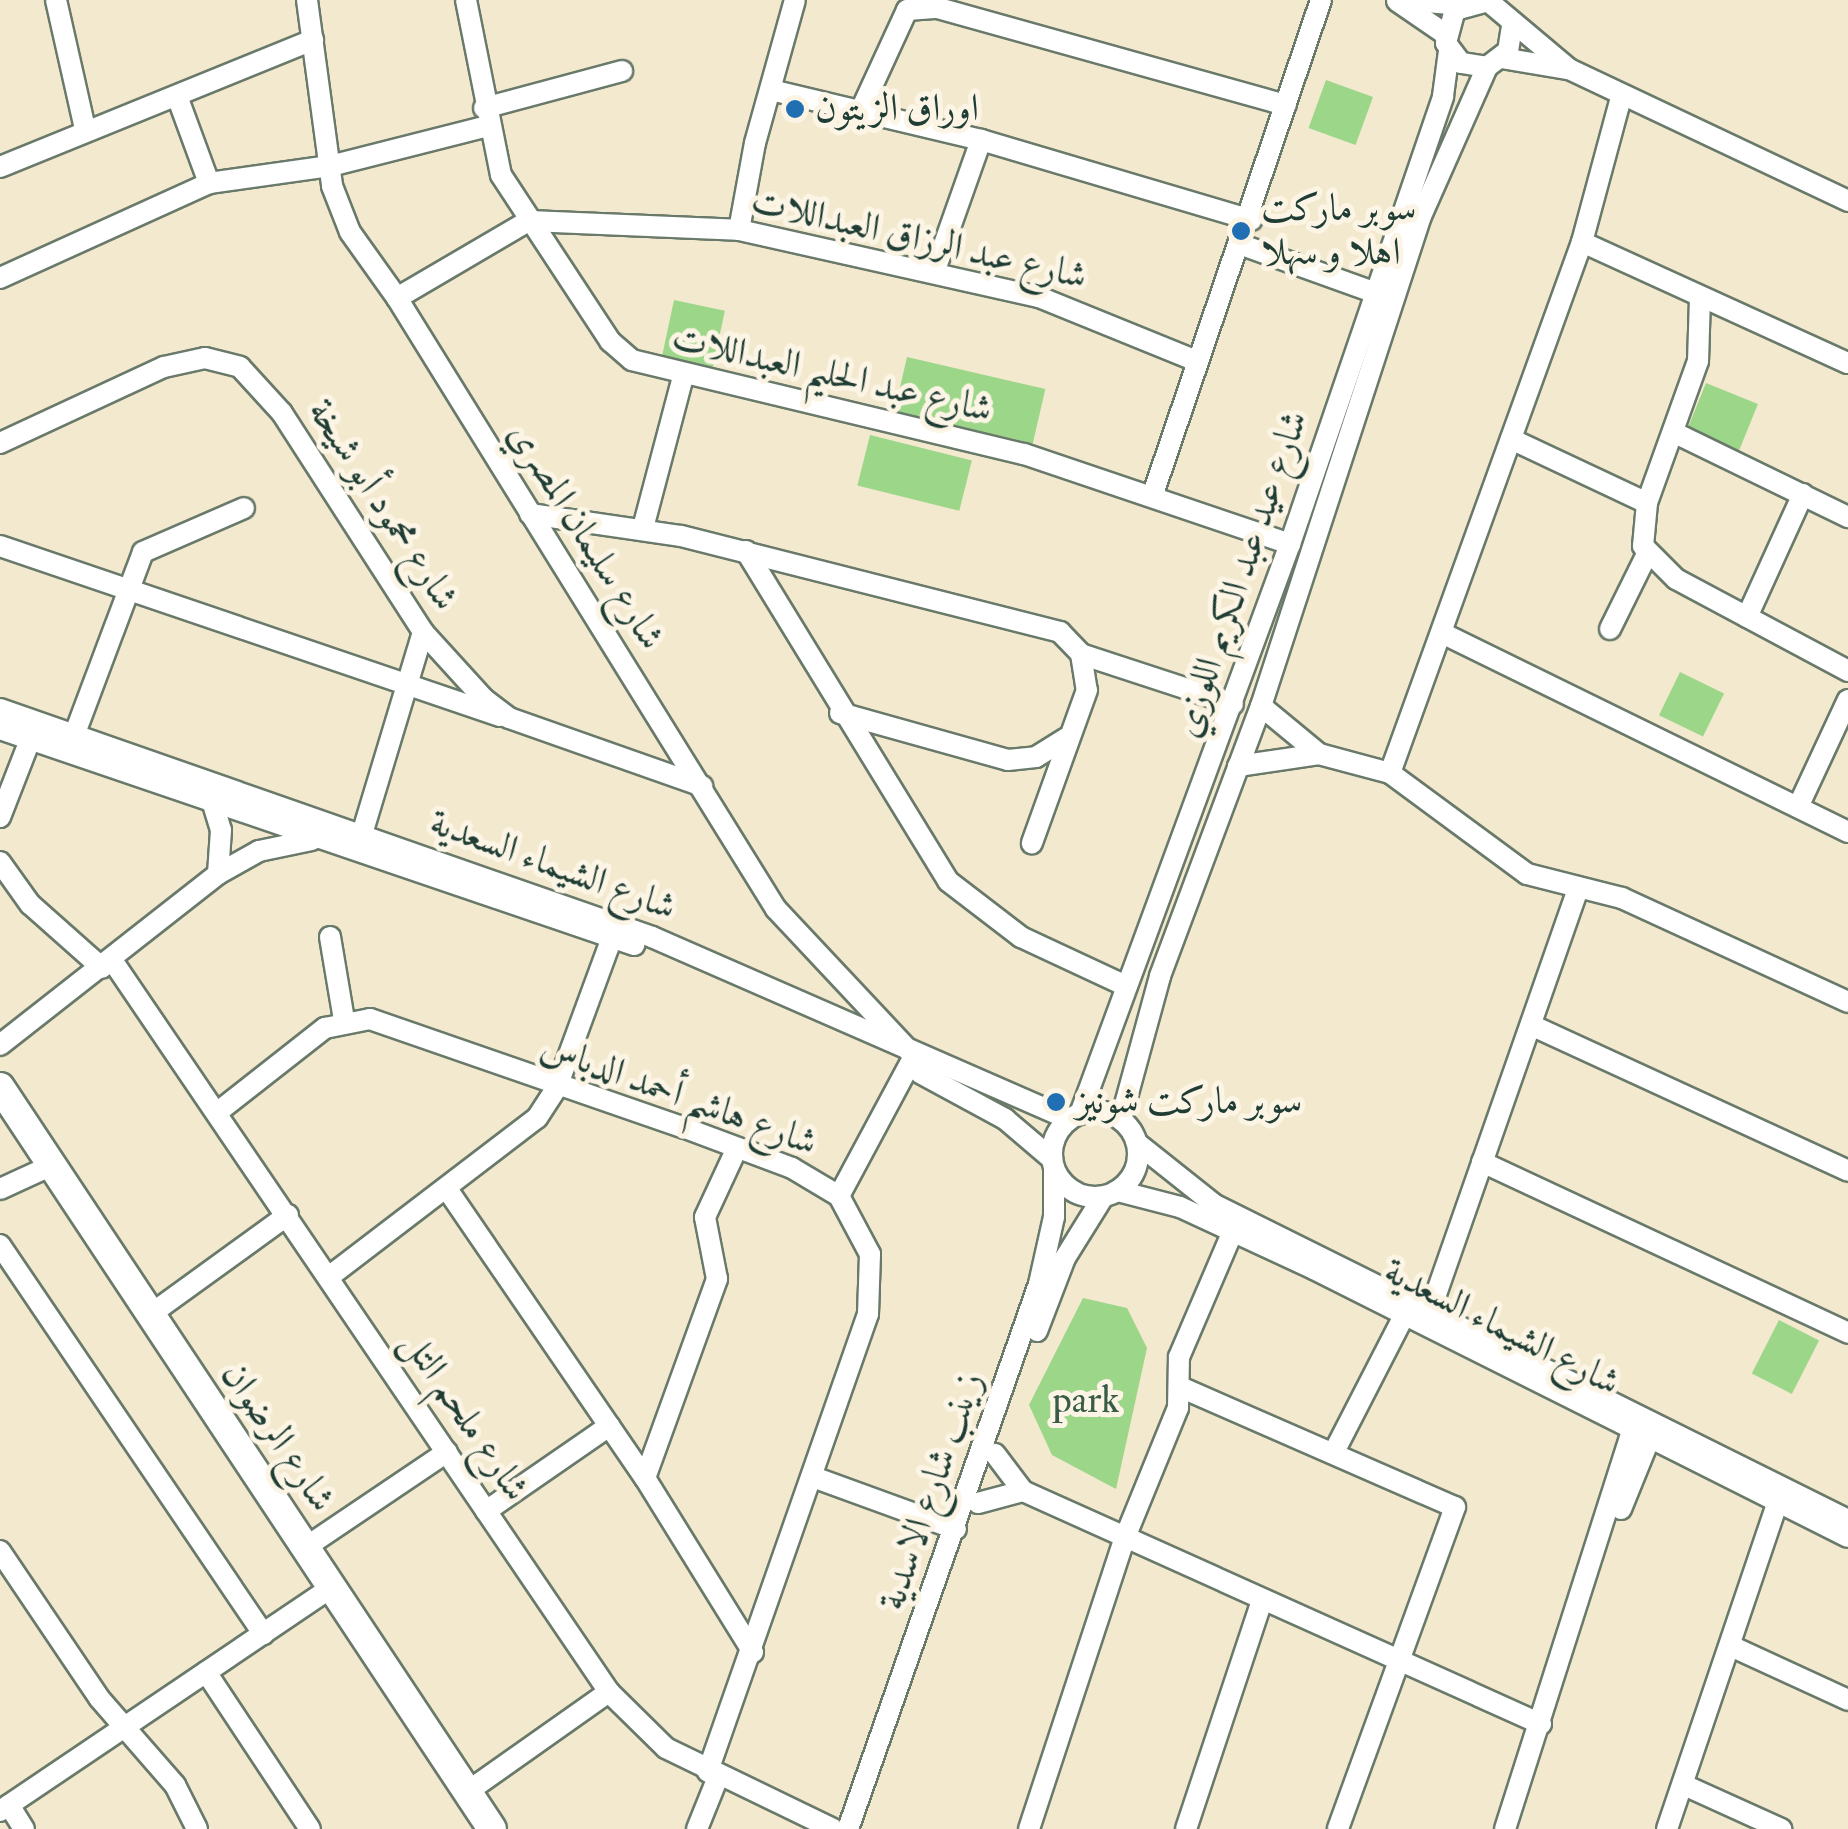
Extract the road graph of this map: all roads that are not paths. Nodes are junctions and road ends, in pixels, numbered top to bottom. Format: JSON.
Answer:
{"nodes":[{"id":1,"x":56,"y":0,"type":"edge"},
{"id":2,"x":308,"y":0,"type":"edge"},
{"id":3,"x":466,"y":0,"type":"edge"},
{"id":4,"x":795,"y":0,"type":"edge"},
{"id":5,"x":1321,"y":0,"type":"edge"},
{"id":6,"x":1399,"y":0,"type":"edge"},
{"id":7,"x":1468,"y":2,"type":"edge"},
{"id":8,"x":1506,"y":12,"type":"edge"},
{"id":9,"x":313,"y":40,"type":"junction"},
{"id":10,"x":1447,"y":42,"type":"junction"},
{"id":11,"x":1494,"y":63,"type":"junction"},
{"id":12,"x":1568,"y":69,"type":"junction"},
{"id":13,"x":622,"y":72,"type":"dead end"},
{"id":14,"x":771,"y":90,"type":"junction"},
{"id":15,"x":177,"y":96,"type":"junction"},
{"id":16,"x":1621,"y":96,"type":"junction"},
{"id":17,"x":1286,"y":105,"type":"junction"},
{"id":18,"x":862,"y":110,"type":"junction"},
{"id":19,"x":486,"y":117,"type":"junction"},
{"id":20,"x":85,"y":129,"type":"junction"},
{"id":21,"x":981,"y":140,"type":"junction"},
{"id":22,"x":330,"y":166,"type":"junction"},
{"id":23,"x":0,"y":167,"type":"edge"},
{"id":24,"x":209,"y":183,"type":"junction"},
{"id":25,"x":1848,"y":201,"type":"edge"},
{"id":26,"x":1252,"y":220,"type":"junction"},
{"id":27,"x":528,"y":221,"type":"junction"},
{"id":28,"x":738,"y":230,"type":"junction"},
{"id":29,"x":1582,"y":242,"type":"junction"},
{"id":30,"x":1242,"y":245,"type":"junction"},
{"id":31,"x":935,"y":270,"type":"junction"},
{"id":32,"x":0,"y":278,"type":"edge"},
{"id":33,"x":1376,"y":293,"type":"junction"},
{"id":34,"x":397,"y":298,"type":"junction"},
{"id":35,"x":1700,"y":298,"type":"junction"},
{"id":36,"x":1197,"y":362,"type":"junction"},
{"id":37,"x":1848,"y":364,"type":"edge"},
{"id":38,"x":683,"y":377,"type":"junction"},
{"id":39,"x":1673,"y":432,"type":"junction"},
{"id":40,"x":1512,"y":440,"type":"junction"},
{"id":41,"x":0,"y":443,"type":"edge"},
{"id":42,"x":1153,"y":494,"type":"junction"},
{"id":43,"x":1804,"y":494,"type":"junction"},
{"id":44,"x":1648,"y":503,"type":"junction"},
{"id":45,"x":244,"y":508,"type":"dead end"},
{"id":46,"x":530,"y":514,"type":"junction"},
{"id":47,"x":1848,"y":517,"type":"edge"},
{"id":48,"x":642,"y":528,"type":"junction"},
{"id":49,"x":1290,"y":544,"type":"junction"},
{"id":50,"x":0,"y":546,"type":"edge"},
{"id":51,"x":746,"y":551,"type":"junction"},
{"id":52,"x":1647,"y":554,"type":"junction"},
{"id":53,"x":127,"y":586,"type":"junction"},
{"id":54,"x":1747,"y":618,"type":"junction"},
{"id":55,"x":1610,"y":629,"type":"dead end"},
{"id":56,"x":423,"y":632,"type":"junction"},
{"id":57,"x":1444,"y":634,"type":"junction"},
{"id":58,"x":1081,"y":654,"type":"junction"},
{"id":59,"x":1848,"y":671,"type":"edge"},
{"id":60,"x":410,"y":684,"type":"junction"},
{"id":61,"x":1848,"y":700,"type":"edge"},
{"id":62,"x":1232,"y":704,"type":"junction"},
{"id":63,"x":1261,"y":706,"type":"junction"},
{"id":64,"x":0,"y":709,"type":"edge"},
{"id":65,"x":840,"y":714,"type":"junction"},
{"id":66,"x":509,"y":718,"type":"junction"},
{"id":67,"x":0,"y":729,"type":"edge"},
{"id":68,"x":75,"y":733,"type":"junction"},
{"id":69,"x":1066,"y":738,"type":"junction"},
{"id":70,"x":30,"y":740,"type":"junction"},
{"id":71,"x":1319,"y":754,"type":"junction"},
{"id":72,"x":1238,"y":766,"type":"junction"},
{"id":73,"x":1390,"y":772,"type":"junction"},
{"id":74,"x":702,"y":786,"type":"junction"},
{"id":75,"x":212,"y":804,"type":"junction"},
{"id":76,"x":1798,"y":806,"type":"junction"},
{"id":77,"x":0,"y":817,"type":"edge"},
{"id":78,"x":1848,"y":832,"type":"edge"},
{"id":79,"x":362,"y":834,"type":"junction"},
{"id":80,"x":315,"y":839,"type":"junction"},
{"id":81,"x":1032,"y":842,"type":"dead end"},
{"id":82,"x":0,"y":862,"type":"edge"},
{"id":83,"x":218,"y":874,"type":"junction"},
{"id":84,"x":1578,"y":889,"type":"junction"},
{"id":85,"x":615,"y":931,"type":"junction"},
{"id":86,"x":330,"y":937,"type":"dead end"},
{"id":87,"x":106,"y":964,"type":"junction"},
{"id":88,"x":1126,"y":986,"type":"junction"},
{"id":89,"x":1848,"y":1002,"type":"edge"},
{"id":90,"x":344,"y":1020,"type":"junction"},
{"id":91,"x":1531,"y":1024,"type":"junction"},
{"id":92,"x":0,"y":1045,"type":"edge"},
{"id":93,"x":912,"y":1062,"type":"junction"},
{"id":94,"x":557,"y":1087,"type":"junction"},
{"id":95,"x":0,"y":1088,"type":"edge"},
{"id":96,"x":219,"y":1111,"type":"junction"},
{"id":97,"x":1075,"y":1117,"type":"junction"},
{"id":98,"x":1121,"y":1119,"type":"junction"},
{"id":99,"x":1137,"y":1143,"type":"junction"},
{"id":100,"x":737,"y":1148,"type":"junction"},
{"id":101,"x":1482,"y":1162,"type":"junction"},
{"id":102,"x":1053,"y":1164,"type":"junction"},
{"id":103,"x":48,"y":1167,"type":"junction"},
{"id":104,"x":1848,"y":1171,"type":"edge"},
{"id":105,"x":446,"y":1188,"type":"junction"},
{"id":106,"x":0,"y":1190,"type":"edge"},
{"id":107,"x":1110,"y":1194,"type":"junction"},
{"id":108,"x":839,"y":1196,"type":"junction"},
{"id":109,"x":288,"y":1214,"type":"junction"},
{"id":110,"x":1233,"y":1231,"type":"junction"},
{"id":111,"x":0,"y":1246,"type":"edge"},
{"id":112,"x":330,"y":1276,"type":"junction"},
{"id":113,"x":151,"y":1314,"type":"junction"},
{"id":114,"x":1404,"y":1316,"type":"junction"},
{"id":115,"x":1428,"y":1318,"type":"junction"},
{"id":116,"x":1848,"y":1333,"type":"edge"},
{"id":117,"x":1180,"y":1387,"type":"junction"},
{"id":118,"x":610,"y":1426,"type":"junction"},
{"id":119,"x":1642,"y":1430,"type":"junction"},
{"id":120,"x":447,"y":1452,"type":"junction"},
{"id":121,"x":1334,"y":1452,"type":"junction"},
{"id":122,"x":995,"y":1454,"type":"junction"},
{"id":123,"x":813,"y":1477,"type":"junction"},
{"id":124,"x":646,"y":1478,"type":"junction"},
{"id":125,"x":1022,"y":1491,"type":"junction"},
{"id":126,"x":1780,"y":1496,"type":"junction"},
{"id":127,"x":978,"y":1503,"type":"junction"},
{"id":128,"x":486,"y":1511,"type":"junction"},
{"id":129,"x":1848,"y":1520,"type":"edge"},
{"id":130,"x":956,"y":1529,"type":"junction"},
{"id":131,"x":1848,"y":1537,"type":"edge"},
{"id":132,"x":1124,"y":1540,"type":"junction"},
{"id":133,"x":306,"y":1548,"type":"junction"},
{"id":134,"x":0,"y":1551,"type":"edge"},
{"id":135,"x":332,"y":1588,"type":"junction"},
{"id":136,"x":1262,"y":1601,"type":"junction"},
{"id":137,"x":262,"y":1634,"type":"junction"},
{"id":138,"x":1733,"y":1647,"type":"junction"},
{"id":139,"x":753,"y":1652,"type":"junction"},
{"id":140,"x":1396,"y":1661,"type":"junction"},
{"id":141,"x":206,"y":1672,"type":"junction"},
{"id":142,"x":609,"y":1692,"type":"junction"},
{"id":143,"x":1848,"y":1700,"type":"edge"},
{"id":144,"x":1541,"y":1724,"type":"junction"},
{"id":145,"x":126,"y":1726,"type":"junction"},
{"id":146,"x":713,"y":1775,"type":"junction"},
{"id":147,"x":1684,"y":1785,"type":"junction"},
{"id":148,"x":466,"y":1792,"type":"junction"},
{"id":149,"x":5,"y":1808,"type":"edge"},
{"id":150,"x":24,"y":1829,"type":"edge"},
{"id":151,"x":197,"y":1829,"type":"edge"},
{"id":152,"x":310,"y":1829,"type":"edge"},
{"id":153,"x":492,"y":1829,"type":"edge"},
{"id":154,"x":697,"y":1829,"type":"edge"},
{"id":155,"x":833,"y":1829,"type":"edge"},
{"id":156,"x":848,"y":1829,"type":"edge"},
{"id":157,"x":863,"y":1829,"type":"edge"},
{"id":158,"x":1029,"y":1829,"type":"edge"},
{"id":159,"x":1186,"y":1829,"type":"edge"},
{"id":160,"x":1338,"y":1829,"type":"edge"},
{"id":161,"x":1505,"y":1829,"type":"edge"},
{"id":162,"x":1667,"y":1829,"type":"edge"},
{"id":163,"x":1781,"y":1829,"type":"edge"}],
"edges":[{"from":1,"to":20,"type":"street"},
{"from":2,"to":9,"type":"street","name":"شارع سليمان المصري"},
{"from":3,"to":19,"type":"street","name":"شارع عبد الحليم العبداللات"},
{"from":4,"to":14,"type":"street"},
{"from":5,"to":17,"type":"street"},
{"from":6,"to":7,"type":"street"},
{"from":6,"to":10,"type":"street"},
{"from":7,"to":8,"type":"street"},
{"from":7,"to":10,"type":"street"},
{"from":8,"to":11,"type":"street","name":"شارع عيد عبد الكريم اللوزي"},
{"from":8,"to":12,"type":"street"},
{"from":9,"to":15,"type":"street"},
{"from":9,"to":22,"type":"street","name":"شارع سليمان المصري"},
{"from":10,"to":11,"type":"street"},
{"from":10,"to":33,"type":"street","name":"شارع عيد عبد الكريم اللوزي"},
{"from":11,"to":12,"type":"street"},
{"from":11,"to":63,"type":"street","name":"شارع عيد عبد الكريم اللوزي"},
{"from":12,"to":16,"type":"street"},
{"from":13,"to":19,"type":"street"},
{"from":14,"to":18,"type":"street"},
{"from":14,"to":28,"type":"street"},
{"from":15,"to":20,"type":"street"},
{"from":15,"to":24,"type":"street"},
{"from":16,"to":25,"type":"street"},
{"from":16,"to":29,"type":"street"},
{"from":17,"to":18,"type":"street"},
{"from":17,"to":26,"type":"street"},
{"from":18,"to":21,"type":"street"},
{"from":19,"to":22,"type":"street"},
{"from":19,"to":27,"type":"street","name":"شارع عبد الحليم العبداللات"},
{"from":20,"to":23,"type":"street"},
{"from":21,"to":26,"type":"street"},
{"from":21,"to":31,"type":"street"},
{"from":22,"to":24,"type":"street"},
{"from":22,"to":34,"type":"street","name":"شارع سليمان المصري"},
{"from":24,"to":32,"type":"street"},
{"from":26,"to":30,"type":"street"},
{"from":27,"to":28,"type":"street","name":"شارع عبد الرزاق العبداللات"},
{"from":27,"to":34,"type":"street"},
{"from":27,"to":38,"type":"street","name":"شارع عبد الحليم العبداللات"},
{"from":28,"to":31,"type":"street","name":"شارع عبد الرزاق العبداللات"},
{"from":29,"to":35,"type":"street"},
{"from":29,"to":40,"type":"street"},
{"from":30,"to":33,"type":"street"},
{"from":30,"to":36,"type":"street"},
{"from":31,"to":36,"type":"street","name":"شارع عبد الرزاق العبداللات"},
{"from":33,"to":49,"type":"street","name":"شارع عيد عبد الكريم اللوزي"},
{"from":34,"to":46,"type":"street","name":"شارع سليمان المصري"},
{"from":35,"to":37,"type":"street"},
{"from":35,"to":39,"type":"street"},
{"from":36,"to":42,"type":"street"},
{"from":38,"to":42,"type":"street","name":"شارع عبد الحليم العبداللات"},
{"from":38,"to":48,"type":"street"},
{"from":39,"to":43,"type":"street"},
{"from":39,"to":44,"type":"street"},
{"from":40,"to":44,"type":"street"},
{"from":40,"to":57,"type":"street"},
{"from":41,"to":56,"type":"street","name":"شارع محمود أبو شيخة"},
{"from":42,"to":49,"type":"street","name":"شارع عبد الحليم العبداللات"},
{"from":43,"to":47,"type":"street"},
{"from":43,"to":54,"type":"street"},
{"from":44,"to":52,"type":"street"},
{"from":45,"to":53,"type":"street"},
{"from":46,"to":48,"type":"street"},
{"from":46,"to":74,"type":"street","name":"شارع سليمان المصري"},
{"from":48,"to":51,"type":"street"},
{"from":49,"to":62,"type":"street","name":"شارع عيد عبد الكريم اللوزي"},
{"from":50,"to":53,"type":"street"},
{"from":51,"to":58,"type":"street"},
{"from":51,"to":65,"type":"street"},
{"from":52,"to":54,"type":"street"},
{"from":52,"to":55,"type":"street"},
{"from":53,"to":60,"type":"street"},
{"from":53,"to":68,"type":"street"},
{"from":54,"to":59,"type":"street"},
{"from":56,"to":60,"type":"street"},
{"from":56,"to":66,"type":"street","name":"شارع محمود أبو شيخة"},
{"from":57,"to":73,"type":"street"},
{"from":57,"to":76,"type":"street"},
{"from":58,"to":62,"type":"street"},
{"from":58,"to":69,"type":"street"},
{"from":60,"to":66,"type":"street"},
{"from":60,"to":79,"type":"street"},
{"from":61,"to":76,"type":"street"},
{"from":62,"to":88,"type":"street","name":"شارع عيد عبد الكريم اللوزي"},
{"from":63,"to":71,"type":"street"},
{"from":63,"to":72,"type":"street","name":"شارع عيد عبد الكريم اللوزي"},
{"from":64,"to":68,"type":"street","name":"شارع الشيماء السعدية"},
{"from":65,"to":69,"type":"street"},
{"from":65,"to":88,"type":"street"},
{"from":66,"to":74,"type":"street","name":"شارع محمود أبو شيخة"},
{"from":67,"to":70,"type":"street","name":"شارع الشيماء السعدية"},
{"from":68,"to":79,"type":"street","name":"شارع الشيماء السعدية"},
{"from":69,"to":81,"type":"street"},
{"from":70,"to":75,"type":"street","name":"شارع الشيماء السعدية"},
{"from":70,"to":77,"type":"street"},
{"from":71,"to":72,"type":"street"},
{"from":71,"to":73,"type":"street"},
{"from":72,"to":98,"type":"street","name":"شارع عيد عبد الكريم اللوزي"},
{"from":73,"to":84,"type":"street"},
{"from":74,"to":93,"type":"street","name":"شارع سليمان المصري"},
{"from":75,"to":80,"type":"street","name":"شارع الشيماء السعدية"},
{"from":75,"to":83,"type":"street"},
{"from":76,"to":78,"type":"street"},
{"from":79,"to":85,"type":"street","name":"شارع الشيماء السعدية"},
{"from":80,"to":83,"type":"street"},
{"from":80,"to":85,"type":"street","name":"شارع الشيماء السعدية"},
{"from":82,"to":87,"type":"street","name":"شارع ملحم التل"},
{"from":83,"to":87,"type":"street"},
{"from":84,"to":89,"type":"street"},
{"from":84,"to":91,"type":"street"},
{"from":85,"to":93,"type":"street","name":"شارع الشيماء السعدية"},
{"from":85,"to":94,"type":"street"},
{"from":86,"to":90,"type":"street"},
{"from":87,"to":92,"type":"street"},
{"from":87,"to":96,"type":"street","name":"شارع ملحم التل"},
{"from":88,"to":97,"type":"street","name":"شارع عيد عبد الكريم اللوزي"},
{"from":90,"to":94,"type":"street","name":"شارع هاشم أحمد الدباس"},
{"from":90,"to":96,"type":"street"},
{"from":91,"to":101,"type":"street"},
{"from":91,"to":104,"type":"street"},
{"from":93,"to":97,"type":"street","name":"شارع الشيماء السعدية"},
{"from":93,"to":102,"type":"street","name":"شارع الشيماء السعدية"},
{"from":93,"to":108,"type":"street"},
{"from":94,"to":100,"type":"street","name":"شارع هاشم أحمد الدباس"},
{"from":94,"to":105,"type":"street"},
{"from":95,"to":103,"type":"main road","name":"شارع الرضوان"},
{"from":96,"to":109,"type":"street","name":"شارع ملحم التل"},
{"from":97,"to":98,"type":"street"},
{"from":97,"to":102,"type":"street"},
{"from":98,"to":99,"type":"street"},
{"from":99,"to":107,"type":"street"},
{"from":99,"to":115,"type":"street","name":"شارع الشيماء السعدية"},
{"from":100,"to":108,"type":"street","name":"شارع هاشم أحمد الدباس"},
{"from":100,"to":124,"type":"street"},
{"from":101,"to":115,"type":"street"},
{"from":101,"to":116,"type":"street"},
{"from":102,"to":107,"type":"street"},
{"from":102,"to":130,"type":"street","name":"زينب شارع الاسدية"},
{"from":103,"to":106,"type":"street"},
{"from":103,"to":113,"type":"main road","name":"شارع الرضوان"},
{"from":105,"to":112,"type":"street"},
{"from":105,"to":118,"type":"street"},
{"from":107,"to":110,"type":"street","name":"شارع الشيماء السعدية"},
{"from":107,"to":122,"type":"street","name":"زينب شارع الاسدية"},
{"from":108,"to":123,"type":"street","name":"شارع هاشم أحمد الدباس"},
{"from":109,"to":112,"type":"street","name":"شارع ملحم التل"},
{"from":109,"to":113,"type":"street"},
{"from":110,"to":114,"type":"street","name":"شارع الشيماء السعدية"},
{"from":110,"to":117,"type":"street"},
{"from":111,"to":137,"type":"street"},
{"from":112,"to":120,"type":"street","name":"شارع ملحم التل"},
{"from":113,"to":133,"type":"main road","name":"شارع الرضوان"},
{"from":114,"to":115,"type":"street","name":"شارع الشيماء السعدية"},
{"from":114,"to":121,"type":"street"},
{"from":115,"to":119,"type":"street","name":"شارع الشيماء السعدية"},
{"from":117,"to":121,"type":"street"},
{"from":117,"to":132,"type":"street"},
{"from":118,"to":124,"type":"street"},
{"from":118,"to":128,"type":"street"},
{"from":119,"to":126,"type":"street","name":"شارع الشيماء السعدية"},
{"from":119,"to":144,"type":"street"},
{"from":120,"to":128,"type":"street","name":"شارع ملحم التل"},
{"from":120,"to":133,"type":"street"},
{"from":121,"to":140,"type":"street"},
{"from":122,"to":125,"type":"street"},
{"from":122,"to":127,"type":"street","name":"زينب شارع الاسدية"},
{"from":123,"to":130,"type":"street"},
{"from":123,"to":139,"type":"street","name":"شارع هاشم أحمد الدباس"},
{"from":124,"to":139,"type":"street"},
{"from":125,"to":127,"type":"street"},
{"from":125,"to":132,"type":"street"},
{"from":126,"to":129,"type":"street","name":"شارع الشيماء السعدية"},
{"from":126,"to":131,"type":"street","name":"شارع الشيماء السعدية"},
{"from":126,"to":138,"type":"street"},
{"from":127,"to":157,"type":"street","name":"زينب شارع الاسدية"},
{"from":128,"to":142,"type":"street","name":"شارع ملحم التل"},
{"from":130,"to":156,"type":"street","name":"زينب شارع الاسدية"},
{"from":132,"to":136,"type":"street"},
{"from":132,"to":158,"type":"street"},
{"from":133,"to":135,"type":"main road","name":"شارع الرضوان"},
{"from":134,"to":145,"type":"street"},
{"from":135,"to":137,"type":"street"},
{"from":135,"to":148,"type":"main road","name":"شارع الرضوان"},
{"from":136,"to":140,"type":"street"},
{"from":136,"to":159,"type":"street"},
{"from":137,"to":141,"type":"street"},
{"from":138,"to":143,"type":"street"},
{"from":138,"to":147,"type":"street"},
{"from":139,"to":146,"type":"street","name":"شارع هاشم أحمد الدباس"},
{"from":140,"to":144,"type":"street"},
{"from":140,"to":160,"type":"street"},
{"from":141,"to":145,"type":"street"},
{"from":141,"to":152,"type":"street"},
{"from":142,"to":146,"type":"street","name":"شارع ملحم التل"},
{"from":142,"to":148,"type":"street"},
{"from":144,"to":161,"type":"street"},
{"from":145,"to":149,"type":"street"},
{"from":145,"to":151,"type":"street"},
{"from":146,"to":154,"type":"street","name":"شارع هاشم أحمد الدباس"},
{"from":146,"to":155,"type":"street","name":"شارع ملحم التل"},
{"from":147,"to":162,"type":"street"},
{"from":147,"to":163,"type":"street"},
{"from":148,"to":153,"type":"main road","name":"شارع الرضوان"},
{"from":149,"to":150,"type":"street"}]}
